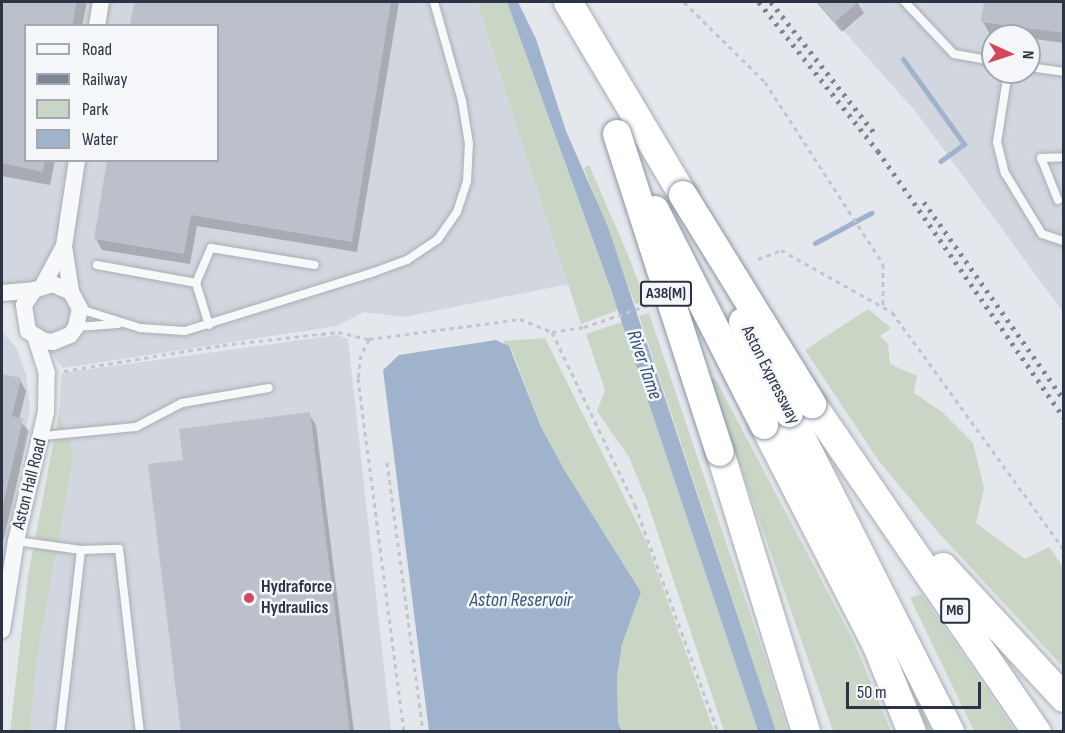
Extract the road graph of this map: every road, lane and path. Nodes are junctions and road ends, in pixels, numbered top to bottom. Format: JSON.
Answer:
{"nodes":[{"id":1,"x":101,"y":2,"type":"edge"},
{"id":2,"x":434,"y":2,"type":"edge"},
{"id":3,"x":684,"y":2,"type":"edge"},
{"id":4,"x":905,"y":2,"type":"edge"},
{"id":5,"x":573,"y":13,"type":"edge"},
{"id":6,"x":97,"y":24,"type":"edge"},
{"id":7,"x":981,"y":59,"type":"edge"},
{"id":8,"x":1041,"y":69,"type":"edge"},
{"id":9,"x":1064,"y":72,"type":"edge"},
{"id":10,"x":1006,"y":84,"type":"edge"},
{"id":11,"x":617,"y":134,"type":"junction"},
{"id":12,"x":1064,"y":157,"type":"edge"},
{"id":13,"x":77,"y":162,"type":"edge"},
{"id":14,"x":683,"y":195,"type":"joint"},
{"id":15,"x":1058,"y":200,"type":"dead end"},
{"id":16,"x":1064,"y":242,"type":"edge"},
{"id":17,"x":64,"y":246,"type":"junction"},
{"id":18,"x":758,"y":259,"type":"dead end"},
{"id":19,"x":97,"y":265,"type":"dead end"},
{"id":20,"x":315,"y":265,"type":"dead end"},
{"id":21,"x":196,"y":283,"type":"junction"},
{"id":22,"x":39,"y":287,"type":"junction"},
{"id":23,"x":71,"y":292,"type":"junction"},
{"id":24,"x":2,"y":295,"type":"edge"},
{"id":25,"x":651,"y":305,"type":"dead end"},
{"id":26,"x":883,"y":306,"type":"junction"},
{"id":27,"x":80,"y":309,"type":"junction"},
{"id":28,"x":22,"y":314,"type":"junction"},
{"id":29,"x":121,"y":324,"type":"junction"},
{"id":30,"x":209,"y":325,"type":"junction"},
{"id":31,"x":76,"y":327,"type":"junction"},
{"id":32,"x":552,"y":332,"type":"junction"},
{"id":33,"x":35,"y":337,"type":"junction"},
{"id":34,"x":369,"y":339,"type":"junction"},
{"id":35,"x":62,"y":340,"type":"junction"},
{"id":36,"x":47,"y":373,"type":"junction"},
{"id":37,"x":269,"y":388,"type":"dead end"},
{"id":38,"x":801,"y":408,"type":"junction"},
{"id":39,"x":43,"y":436,"type":"junction"},
{"id":40,"x":387,"y":462,"type":"dead end"},
{"id":41,"x":873,"y":491,"type":"junction"},
{"id":42,"x":16,"y":541,"type":"junction"},
{"id":43,"x":81,"y":550,"type":"junction"},
{"id":44,"x":1064,"y":550,"type":"edge"},
{"id":45,"x":761,"y":580,"type":"junction"},
{"id":46,"x":4,"y":591,"type":"edge"},
{"id":47,"x":2,"y":630,"type":"edge"},
{"id":48,"x":1064,"y":698,"type":"edge"},
{"id":49,"x":60,"y":732,"type":"edge"},
{"id":50,"x":140,"y":732,"type":"edge"},
{"id":51,"x":404,"y":732,"type":"edge"},
{"id":52,"x":423,"y":732,"type":"edge"},
{"id":53,"x":718,"y":732,"type":"edge"},
{"id":54,"x":807,"y":732,"type":"edge"},
{"id":55,"x":815,"y":732,"type":"edge"},
{"id":56,"x":912,"y":732,"type":"edge"},
{"id":57,"x":950,"y":732,"type":"edge"},
{"id":58,"x":1037,"y":732,"type":"edge"}],
"edges":[{"from":1,"to":6,"type":"street"},
{"from":2,"to":30,"type":"lane"},
{"from":3,"to":26,"type":"path"},
{"from":4,"to":7,"type":"lane"},
{"from":5,"to":11,"type":"highway","name":"Aston Expressway","number":"A38(M)"},
{"from":5,"to":14,"type":"highway","name":"Aston Expressway","number":"A38(M)"},
{"from":8,"to":9,"type":"lane"},
{"from":10,"to":16,"type":"lane"},
{"from":11,"to":45,"type":"highway","number":"A38(M)","bridge":true},
{"from":11,"to":56,"type":"highway","name":"Aston Expressway","number":"A38(M)","bridge":true},
{"from":12,"to":15,"type":"lane"},
{"from":13,"to":17,"type":"street"},
{"from":14,"to":38,"type":"highway","number":"M6","bridge":true},
{"from":17,"to":22,"type":"street"},
{"from":17,"to":23,"type":"street"},
{"from":18,"to":26,"type":"path"},
{"from":19,"to":21,"type":"lane"},
{"from":20,"to":21,"type":"lane"},
{"from":21,"to":30,"type":"lane"},
{"from":22,"to":23,"type":"street","name":"Aston Hall Road"},
{"from":22,"to":24,"type":"street","name":"Aston Hall Road"},
{"from":22,"to":28,"type":"street"},
{"from":23,"to":27,"type":"street"},
{"from":24,"to":28,"type":"street","name":"Aston Hall Road"},
{"from":25,"to":32,"type":"path"},
{"from":26,"to":44,"type":"path"},
{"from":27,"to":29,"type":"lane"},
{"from":27,"to":31,"type":"street"},
{"from":28,"to":33,"type":"street","name":"Aston Hall Road"},
{"from":29,"to":30,"type":"lane"},
{"from":29,"to":31,"type":"lane"},
{"from":31,"to":35,"type":"street","name":"Aston Hall Road"},
{"from":32,"to":34,"type":"path"},
{"from":32,"to":53,"type":"path"},
{"from":33,"to":35,"type":"street"},
{"from":33,"to":36,"type":"street","name":"Aston Hall Road"},
{"from":34,"to":36,"type":"path"},
{"from":34,"to":51,"type":"path"},
{"from":35,"to":36,"type":"street","name":"Aston Hall Road"},
{"from":36,"to":39,"type":"street","name":"Aston Hall Road"},
{"from":37,"to":39,"type":"lane"},
{"from":38,"to":41,"type":"highway","number":"M6"},
{"from":38,"to":57,"type":"highway","name":"Aston Expressway"},
{"from":39,"to":42,"type":"street","name":"Aston Hall Road"},
{"from":40,"to":52,"type":"path"},
{"from":41,"to":48,"type":"highway","number":"M6"},
{"from":41,"to":58,"type":"highway","number":"M6"},
{"from":42,"to":43,"type":"lane"},
{"from":42,"to":46,"type":"street","name":"Aston Hall Road"},
{"from":43,"to":49,"type":"lane"},
{"from":43,"to":50,"type":"lane"},
{"from":45,"to":54,"type":"highway","number":"A38(M)"},
{"from":45,"to":55,"type":"highway","number":"A38(M)"},
{"from":46,"to":47,"type":"street","name":"Aston Hall Road"}]}
